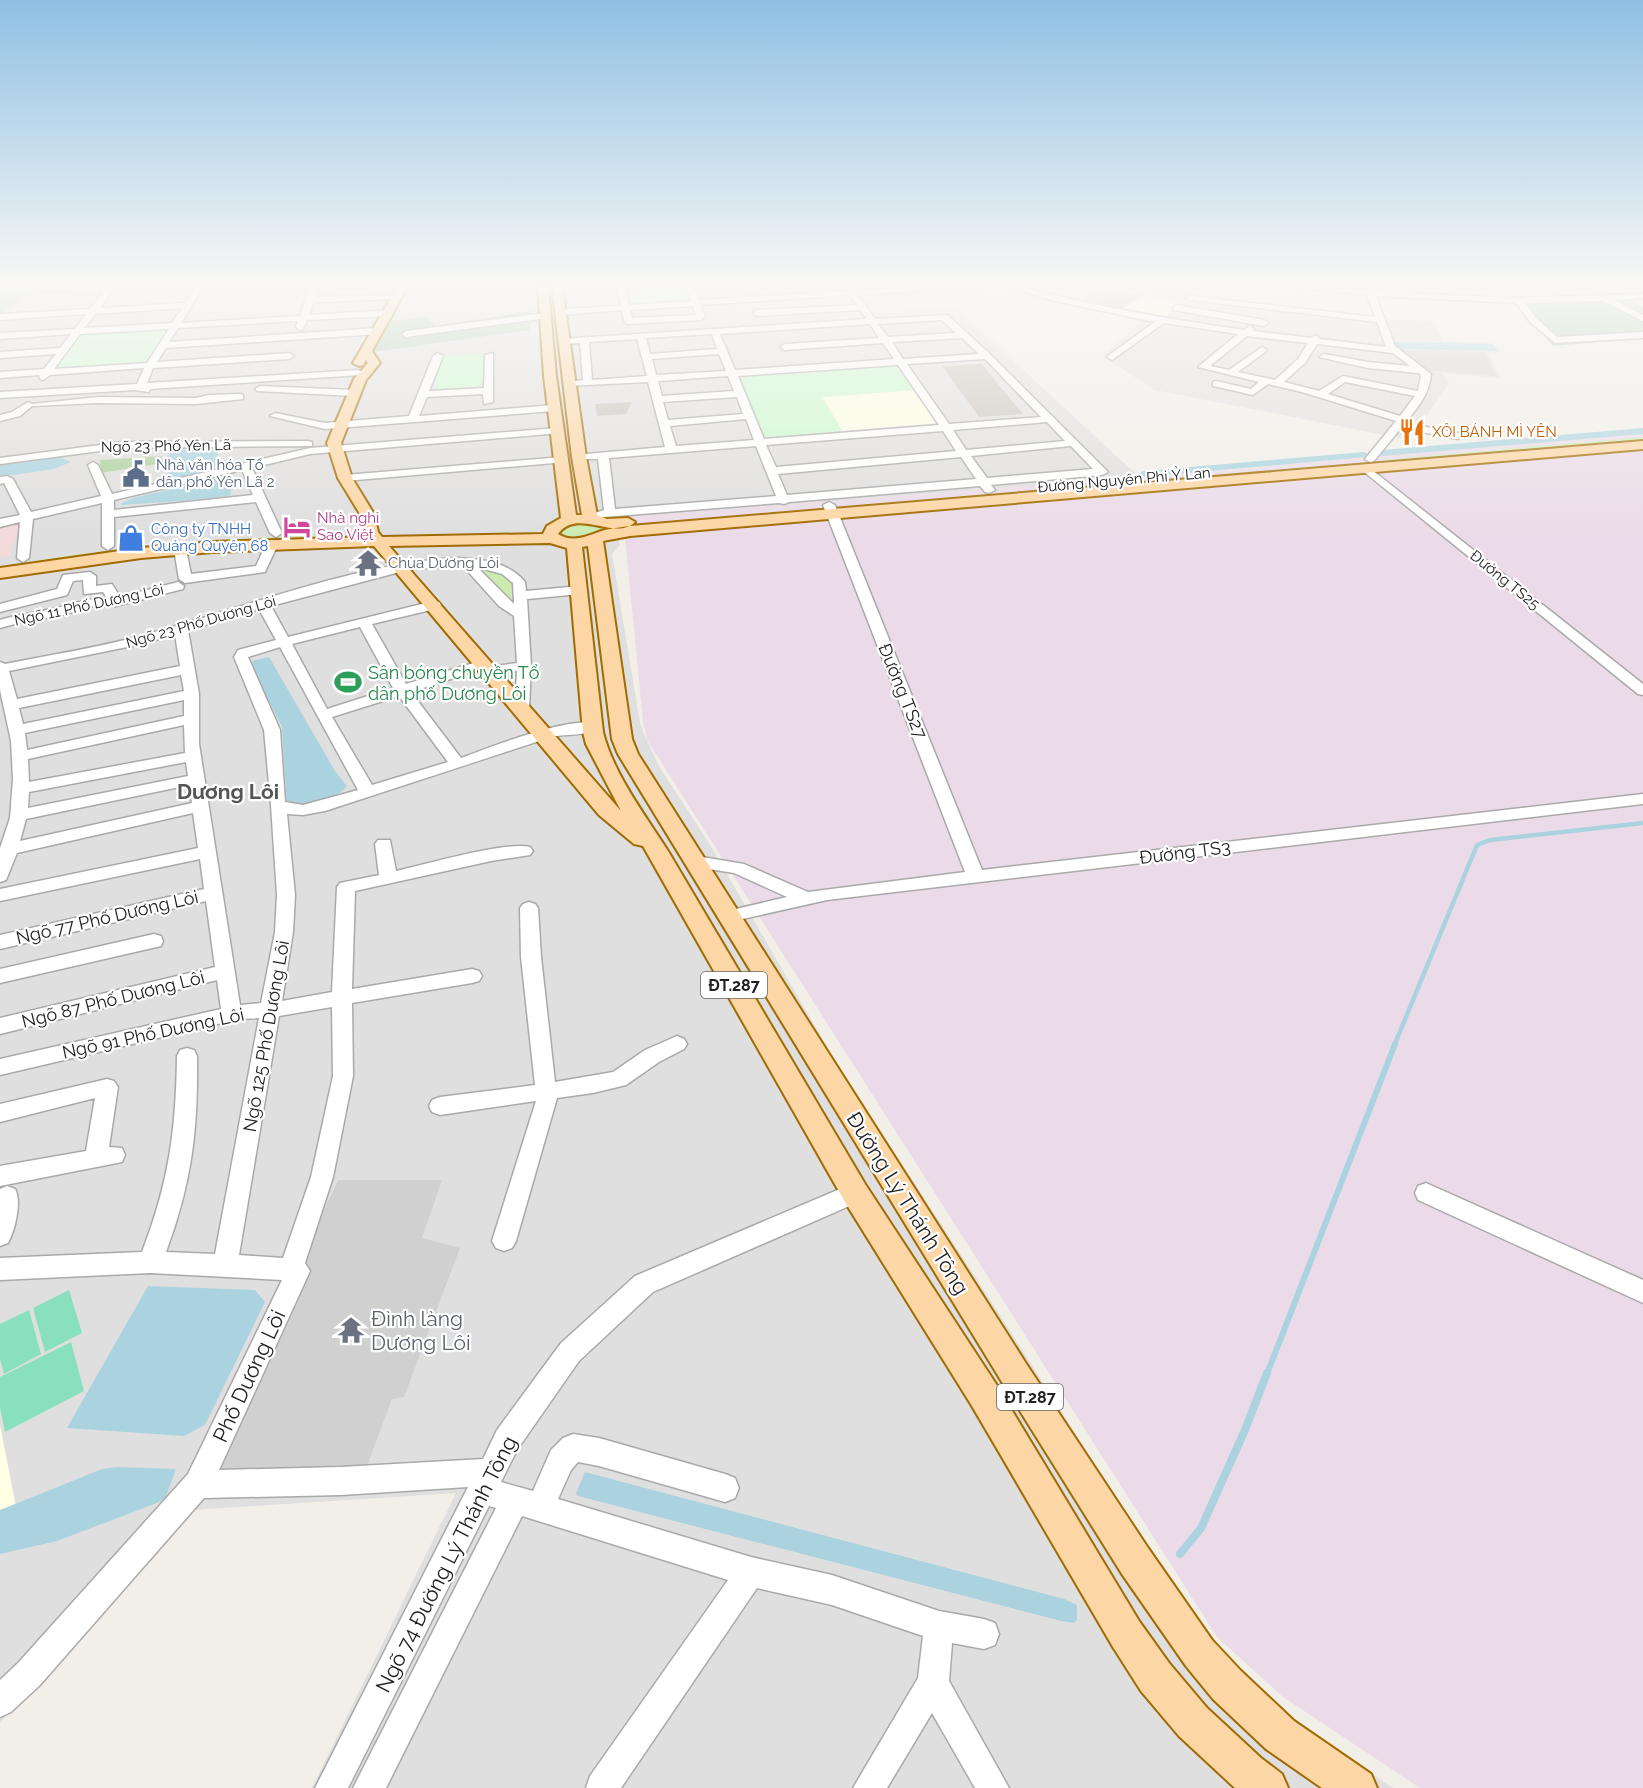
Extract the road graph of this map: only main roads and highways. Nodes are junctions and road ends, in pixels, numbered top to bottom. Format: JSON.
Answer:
{"nodes":[{"id":1,"x":367,"y":369,"type":"edge"},
{"id":2,"x":550,"y":369,"type":"edge"},
{"id":3,"x":568,"y":369,"type":"edge"},
{"id":4,"x":574,"y":417,"type":"junction"},
{"id":5,"x":555,"y":419,"type":"junction"},
{"id":6,"x":1643,"y":435,"type":"edge"},
{"id":7,"x":1643,"y":445,"type":"edge"},
{"id":8,"x":1368,"y":464,"type":"junction"},
{"id":9,"x":831,"y":510,"type":"junction"},
{"id":10,"x":569,"y":520,"type":"junction"},
{"id":11,"x":586,"y":530,"type":"junction"},
{"id":12,"x":374,"y":536,"type":"junction"},
{"id":13,"x":274,"y":538,"type":"junction"},
{"id":14,"x":0,"y":562,"type":"edge"},
{"id":15,"x":0,"y":573,"type":"edge"},
{"id":16,"x":657,"y":851,"type":"junction"},
{"id":17,"x":714,"y":920,"type":"junction"},
{"id":18,"x":1016,"y":1376,"type":"junction"},
{"id":19,"x":984,"y":1395,"type":"junction"},
{"id":20,"x":1268,"y":1788,"type":"edge"},
{"id":21,"x":1357,"y":1788,"type":"edge"}],
"edges":[{"from":1,"to":12,"type":"main road"},
{"from":2,"to":5,"type":"main road"},
{"from":3,"to":4,"type":"main road","name":"Đường Lý Thánh Tông","number":"ĐT.287"},
{"from":4,"to":5,"type":"main road"},
{"from":4,"to":11,"type":"main road","name":"Đường Lý Thánh Tông","number":"ĐT.287"},
{"from":5,"to":10,"type":"main road"},
{"from":6,"to":8,"type":"main road","name":"Đường Nguyên Phi Ỷ Lan"},
{"from":7,"to":8,"type":"main road","name":"Đường Nguyên Phi Ỷ Lan"},
{"from":8,"to":9,"type":"main road","name":"Đường Nguyên Phi Ỷ Lan"},
{"from":8,"to":9,"type":"main road","name":"Đường Nguyên Phi Ỷ Lan"},
{"from":9,"to":11,"type":"main road","name":"Đường Nguyên Phi Ỷ Lan"},
{"from":10,"to":11,"type":"main road"},
{"from":10,"to":11,"type":"main road"},
{"from":11,"to":12,"type":"main road","name":"Đường Nguyên Phi Ỷ Lan"},
{"from":11,"to":16,"type":"main road","name":"Đường Lý Thánh Tông","number":"ĐT.287"},
{"from":11,"to":17,"type":"main road","name":"Đường Lý Thánh Tông","number":"ĐT.287"},
{"from":12,"to":13,"type":"main road","name":"Đường Nguyên Phi Ỷ Lan"},
{"from":12,"to":16,"type":"main road"},
{"from":13,"to":14,"type":"main road","name":"Đường Nguyên Phi Ỷ Lan"},
{"from":13,"to":15,"type":"main road","name":"Đường Nguyên Phi Ỷ Lan"},
{"from":16,"to":17,"type":"main road","name":"Đường Lý Thánh Tông","number":"ĐT.287"},
{"from":17,"to":18,"type":"main road","name":"Đường Lý Thánh Tông","number":"ĐT.287"},
{"from":17,"to":19,"type":"main road","name":"Đường Lý Thánh Tông","number":"ĐT.287"},
{"from":18,"to":19,"type":"main road"},
{"from":18,"to":21,"type":"main road","name":"Đường Lý Thánh Tông","number":"ĐT.287"},
{"from":19,"to":20,"type":"main road","name":"Đường Lý Thánh Tông","number":"ĐT.287"}]}
